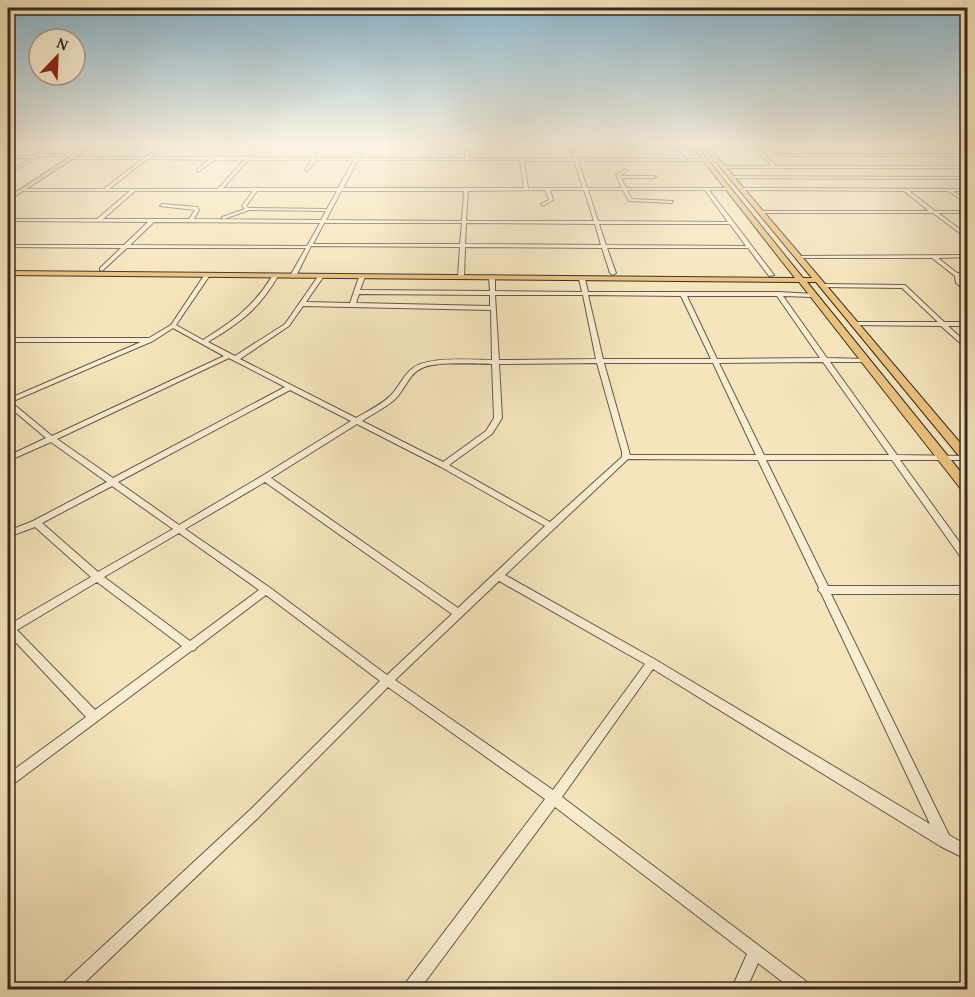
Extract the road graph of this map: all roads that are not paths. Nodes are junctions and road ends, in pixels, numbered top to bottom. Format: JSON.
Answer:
{"nodes":[{"id":1,"x":132,"y":192,"type":"edge"},
{"id":2,"x":254,"y":192,"type":"edge"},
{"id":3,"x":339,"y":192,"type":"edge"},
{"id":4,"x":466,"y":192,"type":"edge"},
{"id":5,"x":548,"y":192,"type":"edge"},
{"id":6,"x":587,"y":192,"type":"edge"},
{"id":7,"x":626,"y":192,"type":"edge"},
{"id":8,"x":708,"y":192,"type":"edge"},
{"id":9,"x":731,"y":192,"type":"edge"},
{"id":10,"x":744,"y":192,"type":"edge"},
{"id":11,"x":907,"y":192,"type":"edge"},
{"id":12,"x":950,"y":192,"type":"edge"},
{"id":13,"x":672,"y":202,"type":"dead end"},
{"id":14,"x":968,"y":203,"type":"edge"},
{"id":15,"x":162,"y":205,"type":"dead end"},
{"id":16,"x":543,"y":205,"type":"dead end"},
{"id":17,"x":248,"y":209,"type":"junction"},
{"id":18,"x":288,"y":210,"type":"junction"},
{"id":19,"x":327,"y":210,"type":"junction"},
{"id":20,"x":761,"y":212,"type":"junction"},
{"id":21,"x":936,"y":212,"type":"junction"},
{"id":22,"x":968,"y":212,"type":"edge"},
{"id":23,"x":8,"y":220,"type":"edge"},
{"id":24,"x":99,"y":220,"type":"junction"},
{"id":25,"x":152,"y":220,"type":"junction"},
{"id":26,"x":191,"y":220,"type":"junction"},
{"id":27,"x":220,"y":220,"type":"junction"},
{"id":28,"x":281,"y":220,"type":"junction"},
{"id":29,"x":321,"y":220,"type":"junction"},
{"id":30,"x":465,"y":221,"type":"junction"},
{"id":31,"x":596,"y":222,"type":"junction"},
{"id":32,"x":731,"y":223,"type":"junction"},
{"id":33,"x":968,"y":238,"type":"edge"},
{"id":34,"x":8,"y":246,"type":"edge"},
{"id":35,"x":308,"y":246,"type":"junction"},
{"id":36,"x":463,"y":246,"type":"junction"},
{"id":37,"x":125,"y":247,"type":"junction"},
{"id":38,"x":604,"y":247,"type":"junction"},
{"id":39,"x":750,"y":247,"type":"junction"},
{"id":40,"x":933,"y":256,"type":"junction"},
{"id":41,"x":968,"y":256,"type":"edge"},
{"id":42,"x":798,"y":257,"type":"junction"},
{"id":43,"x":787,"y":264,"type":"junction"},
{"id":44,"x":8,"y":268,"type":"edge"},
{"id":45,"x":102,"y":269,"type":"junction"},
{"id":46,"x":8,"y":273,"type":"edge"},
{"id":47,"x":294,"y":273,"type":"junction"},
{"id":48,"x":613,"y":273,"type":"junction"},
{"id":49,"x":395,"y":274,"type":"junction"},
{"id":50,"x":461,"y":274,"type":"junction"},
{"id":51,"x":207,"y":275,"type":"junction"},
{"id":52,"x":958,"y":275,"type":"junction"},
{"id":53,"x":275,"y":276,"type":"junction"},
{"id":54,"x":321,"y":276,"type":"junction"},
{"id":55,"x":674,"y":276,"type":"junction"},
{"id":56,"x":775,"y":276,"type":"junction"},
{"id":57,"x":362,"y":277,"type":"junction"},
{"id":58,"x":492,"y":277,"type":"junction"},
{"id":59,"x":968,"y":277,"type":"edge"},
{"id":60,"x":582,"y":279,"type":"junction"},
{"id":61,"x":800,"y":280,"type":"junction"},
{"id":62,"x":817,"y":280,"type":"junction"},
{"id":63,"x":968,"y":291,"type":"edge"},
{"id":64,"x":357,"y":292,"type":"junction"},
{"id":65,"x":493,"y":293,"type":"junction"},
{"id":66,"x":584,"y":294,"type":"junction"},
{"id":67,"x":683,"y":294,"type":"junction"},
{"id":68,"x":778,"y":294,"type":"junction"},
{"id":69,"x":813,"y":295,"type":"junction"},
{"id":70,"x":303,"y":304,"type":"junction"},
{"id":71,"x":352,"y":306,"type":"junction"},
{"id":72,"x":494,"y":308,"type":"junction"},
{"id":73,"x":854,"y":324,"type":"junction"},
{"id":74,"x":942,"y":324,"type":"junction"},
{"id":75,"x":968,"y":324,"type":"edge"},
{"id":76,"x":173,"y":326,"type":"junction"},
{"id":77,"x":8,"y":340,"type":"edge"},
{"id":78,"x":151,"y":340,"type":"junction"},
{"id":79,"x":205,"y":341,"type":"junction"},
{"id":80,"x":967,"y":347,"type":"edge"},
{"id":81,"x":232,"y":357,"type":"junction"},
{"id":82,"x":824,"y":359,"type":"junction"},
{"id":83,"x":714,"y":360,"type":"junction"},
{"id":84,"x":864,"y":360,"type":"junction"},
{"id":85,"x":497,"y":361,"type":"junction"},
{"id":86,"x":600,"y":361,"type":"junction"},
{"id":87,"x":290,"y":387,"type":"junction"},
{"id":88,"x":8,"y":402,"type":"edge"},
{"id":89,"x":357,"y":421,"type":"junction"},
{"id":90,"x":50,"y":438,"type":"junction"},
{"id":91,"x":626,"y":457,"type":"junction"},
{"id":92,"x":760,"y":458,"type":"junction"},
{"id":93,"x":893,"y":458,"type":"junction"},
{"id":94,"x":941,"y":458,"type":"junction"},
{"id":95,"x":967,"y":458,"type":"edge"},
{"id":96,"x":8,"y":459,"type":"edge"},
{"id":97,"x":444,"y":465,"type":"junction"},
{"id":98,"x":265,"y":478,"type":"junction"},
{"id":99,"x":112,"y":482,"type":"junction"},
{"id":100,"x":968,"y":490,"type":"edge"},
{"id":101,"x":36,"y":523,"type":"junction"},
{"id":102,"x":551,"y":526,"type":"junction"},
{"id":103,"x":178,"y":529,"type":"junction"},
{"id":104,"x":8,"y":534,"type":"edge"},
{"id":105,"x":968,"y":561,"type":"edge"},
{"id":106,"x":96,"y":576,"type":"junction"},
{"id":107,"x":498,"y":576,"type":"junction"},
{"id":108,"x":266,"y":590,"type":"junction"},
{"id":109,"x":823,"y":590,"type":"junction"},
{"id":110,"x":968,"y":590,"type":"edge"},
{"id":111,"x":459,"y":614,"type":"junction"},
{"id":112,"x":8,"y":628,"type":"edge"},
{"id":113,"x":191,"y":647,"type":"junction"},
{"id":114,"x":652,"y":663,"type":"junction"},
{"id":115,"x":387,"y":681,"type":"junction"},
{"id":116,"x":94,"y":717,"type":"junction"},
{"id":117,"x":8,"y":781,"type":"edge"},
{"id":118,"x":554,"y":798,"type":"junction"},
{"id":119,"x":945,"y":841,"type":"junction"},
{"id":120,"x":968,"y":854,"type":"edge"},
{"id":121,"x":756,"y":952,"type":"junction"},
{"id":122,"x":66,"y":990,"type":"edge"},
{"id":123,"x":409,"y":990,"type":"edge"},
{"id":124,"x":738,"y":990,"type":"edge"},
{"id":125,"x":806,"y":990,"type":"edge"}],
"edges":[{"from":1,"to":24,"type":"street"},
{"from":2,"to":17,"type":"street"},
{"from":3,"to":19,"type":"street"},
{"from":4,"to":30,"type":"street"},
{"from":5,"to":16,"type":"street"},
{"from":6,"to":31,"type":"street"},
{"from":7,"to":13,"type":"street"},
{"from":8,"to":32,"type":"street"},
{"from":9,"to":43,"type":"main road"},
{"from":10,"to":20,"type":"main road"},
{"from":11,"to":21,"type":"street"},
{"from":12,"to":14,"type":"street"},
{"from":15,"to":26,"type":"street"},
{"from":17,"to":18,"type":"street"},
{"from":17,"to":27,"type":"street"},
{"from":18,"to":19,"type":"street"},
{"from":18,"to":28,"type":"street"},
{"from":19,"to":29,"type":"street"},
{"from":20,"to":21,"type":"street"},
{"from":20,"to":42,"type":"main road"},
{"from":21,"to":22,"type":"street"},
{"from":21,"to":33,"type":"street"},
{"from":23,"to":24,"type":"street"},
{"from":24,"to":25,"type":"street"},
{"from":25,"to":26,"type":"street"},
{"from":25,"to":37,"type":"street"},
{"from":26,"to":27,"type":"street"},
{"from":27,"to":28,"type":"street"},
{"from":28,"to":29,"type":"street"},
{"from":29,"to":30,"type":"street"},
{"from":29,"to":35,"type":"street"},
{"from":30,"to":31,"type":"street"},
{"from":30,"to":36,"type":"street"},
{"from":31,"to":32,"type":"street"},
{"from":31,"to":38,"type":"street"},
{"from":32,"to":39,"type":"street"},
{"from":34,"to":37,"type":"street"},
{"from":35,"to":36,"type":"street"},
{"from":35,"to":37,"type":"street"},
{"from":35,"to":47,"type":"street"},
{"from":36,"to":38,"type":"street"},
{"from":36,"to":50,"type":"street"},
{"from":37,"to":45,"type":"street"},
{"from":38,"to":39,"type":"street"},
{"from":38,"to":48,"type":"street"},
{"from":39,"to":56,"type":"street"},
{"from":40,"to":41,"type":"street"},
{"from":40,"to":42,"type":"street"},
{"from":40,"to":52,"type":"street"},
{"from":42,"to":62,"type":"main road"},
{"from":43,"to":56,"type":"main road"},
{"from":43,"to":61,"type":"main road"},
{"from":44,"to":45,"type":"main road"},
{"from":45,"to":47,"type":"main road"},
{"from":46,"to":51,"type":"main road"},
{"from":47,"to":49,"type":"main road"},
{"from":47,"to":53,"type":"main road"},
{"from":47,"to":54,"type":"main road"},
{"from":48,"to":50,"type":"main road"},
{"from":48,"to":55,"type":"main road"},
{"from":49,"to":50,"type":"main road"},
{"from":49,"to":57,"type":"main road"},
{"from":50,"to":58,"type":"main road"},
{"from":51,"to":53,"type":"main road"},
{"from":51,"to":76,"type":"street"},
{"from":52,"to":59,"type":"street"},
{"from":52,"to":63,"type":"street"},
{"from":53,"to":79,"type":"street"},
{"from":54,"to":57,"type":"main road"},
{"from":54,"to":70,"type":"street"},
{"from":55,"to":56,"type":"main road"},
{"from":55,"to":60,"type":"main road"},
{"from":56,"to":61,"type":"main road"},
{"from":56,"to":61,"type":"main road"},
{"from":57,"to":64,"type":"street"},
{"from":58,"to":60,"type":"main road"},
{"from":58,"to":65,"type":"street"},
{"from":60,"to":66,"type":"street"},
{"from":61,"to":62,"type":"main road"},
{"from":61,"to":69,"type":"main road"},
{"from":62,"to":73,"type":"main road"},
{"from":62,"to":74,"type":"street"},
{"from":64,"to":65,"type":"street"},
{"from":64,"to":71,"type":"street"},
{"from":65,"to":66,"type":"street"},
{"from":65,"to":72,"type":"street"},
{"from":66,"to":67,"type":"street"},
{"from":66,"to":86,"type":"street"},
{"from":67,"to":68,"type":"street"},
{"from":67,"to":83,"type":"street"},
{"from":68,"to":69,"type":"street"},
{"from":68,"to":82,"type":"street"},
{"from":69,"to":84,"type":"main road"},
{"from":70,"to":71,"type":"street"},
{"from":70,"to":81,"type":"street"},
{"from":71,"to":72,"type":"street"},
{"from":72,"to":85,"type":"street"},
{"from":73,"to":74,"type":"street"},
{"from":73,"to":95,"type":"main road"},
{"from":74,"to":75,"type":"street"},
{"from":74,"to":80,"type":"street"},
{"from":76,"to":78,"type":"street"},
{"from":76,"to":79,"type":"street"},
{"from":77,"to":78,"type":"street"},
{"from":78,"to":88,"type":"street"},
{"from":79,"to":81,"type":"street"},
{"from":81,"to":87,"type":"street"},
{"from":81,"to":90,"type":"street"},
{"from":82,"to":83,"type":"street"},
{"from":82,"to":84,"type":"street"},
{"from":82,"to":93,"type":"street"},
{"from":83,"to":86,"type":"street"},
{"from":83,"to":92,"type":"street"},
{"from":84,"to":94,"type":"main road"},
{"from":85,"to":86,"type":"street"},
{"from":85,"to":89,"type":"street"},
{"from":85,"to":97,"type":"street"},
{"from":86,"to":91,"type":"street"},
{"from":87,"to":89,"type":"street"},
{"from":87,"to":99,"type":"street"},
{"from":88,"to":90,"type":"street"},
{"from":89,"to":97,"type":"street"},
{"from":89,"to":98,"type":"street"},
{"from":90,"to":96,"type":"street"},
{"from":90,"to":99,"type":"street"},
{"from":91,"to":92,"type":"street"},
{"from":91,"to":102,"type":"street"},
{"from":92,"to":93,"type":"street"},
{"from":92,"to":109,"type":"street"},
{"from":93,"to":94,"type":"street"},
{"from":93,"to":105,"type":"street"},
{"from":94,"to":95,"type":"street"},
{"from":94,"to":100,"type":"main road"},
{"from":97,"to":102,"type":"street"},
{"from":98,"to":103,"type":"street"},
{"from":98,"to":111,"type":"street"},
{"from":99,"to":101,"type":"street"},
{"from":99,"to":103,"type":"street"},
{"from":101,"to":104,"type":"street"},
{"from":101,"to":106,"type":"street"},
{"from":102,"to":107,"type":"street"},
{"from":103,"to":106,"type":"street"},
{"from":103,"to":108,"type":"street"},
{"from":106,"to":112,"type":"street"},
{"from":106,"to":113,"type":"street"},
{"from":107,"to":111,"type":"street"},
{"from":107,"to":114,"type":"street"},
{"from":108,"to":113,"type":"street"},
{"from":108,"to":115,"type":"street"},
{"from":109,"to":110,"type":"street"},
{"from":109,"to":119,"type":"street"},
{"from":111,"to":115,"type":"street"},
{"from":112,"to":116,"type":"street"},
{"from":113,"to":116,"type":"street"},
{"from":114,"to":118,"type":"street"},
{"from":114,"to":119,"type":"street"},
{"from":115,"to":118,"type":"street"},
{"from":115,"to":122,"type":"street"},
{"from":116,"to":117,"type":"street"},
{"from":118,"to":121,"type":"street"},
{"from":118,"to":123,"type":"street"},
{"from":119,"to":120,"type":"street"},
{"from":121,"to":124,"type":"street"},
{"from":121,"to":125,"type":"street"}]}
